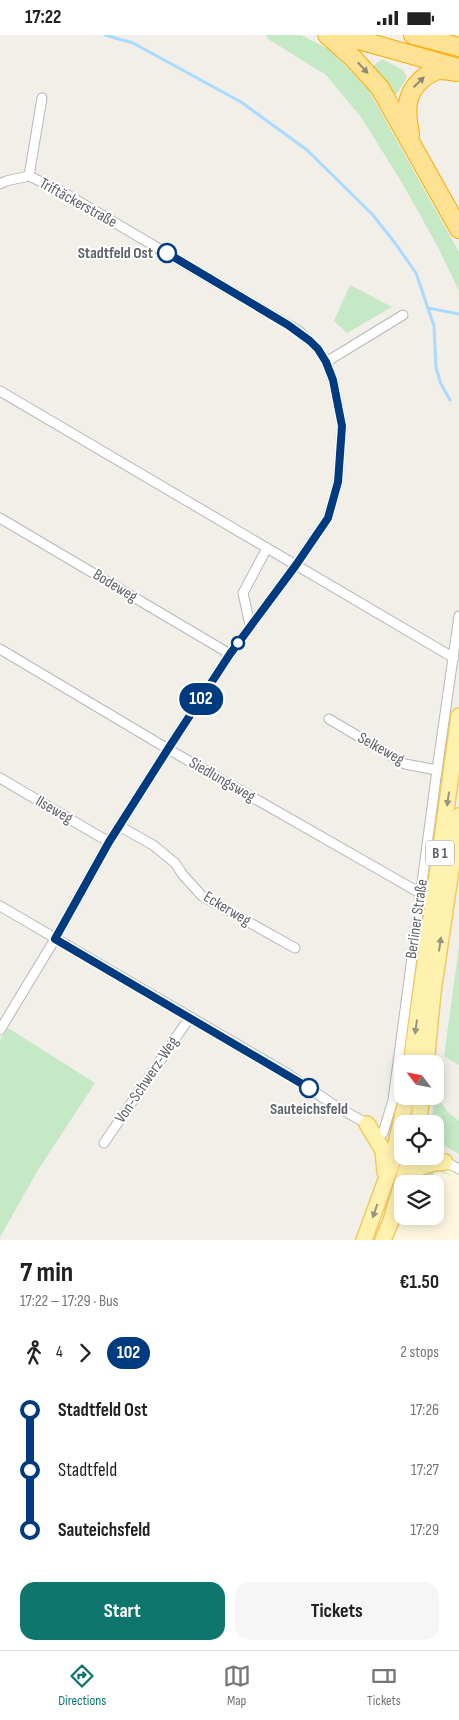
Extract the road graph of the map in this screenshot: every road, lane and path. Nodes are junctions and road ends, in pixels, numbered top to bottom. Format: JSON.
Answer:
{"nodes":[{"id":1,"x":327,"y":35,"type":"edge"},
{"id":2,"x":341,"y":35,"type":"edge"},
{"id":3,"x":413,"y":35,"type":"edge"},
{"id":4,"x":459,"y":47,"type":"edge"},
{"id":5,"x":459,"y":67,"type":"edge"},
{"id":6,"x":459,"y":72,"type":"edge"},
{"id":7,"x":42,"y":98,"type":"dead end"},
{"id":8,"x":412,"y":144,"type":"junction"},
{"id":9,"x":28,"y":176,"type":"junction"},
{"id":10,"x":0,"y":184,"type":"edge"},
{"id":11,"x":435,"y":186,"type":"junction"},
{"id":12,"x":459,"y":206,"type":"edge"},
{"id":13,"x":459,"y":229,"type":"edge"},
{"id":14,"x":403,"y":315,"type":"dead end"},
{"id":15,"x":326,"y":362,"type":"junction"},
{"id":16,"x":0,"y":391,"type":"edge"},
{"id":17,"x":0,"y":518,"type":"edge"},
{"id":18,"x":268,"y":548,"type":"junction"},
{"id":19,"x":296,"y":565,"type":"junction"},
{"id":20,"x":459,"y":616,"type":"edge"},
{"id":21,"x":250,"y":625,"type":"junction"},
{"id":22,"x":0,"y":649,"type":"edge"},
{"id":23,"x":230,"y":654,"type":"junction"},
{"id":24,"x":454,"y":658,"type":"junction"},
{"id":25,"x":459,"y":716,"type":"edge"},
{"id":26,"x":329,"y":719,"type":"dead end"},
{"id":27,"x":168,"y":749,"type":"junction"},
{"id":28,"x":437,"y":770,"type":"junction"},
{"id":29,"x":0,"y":778,"type":"edge"},
{"id":30,"x":459,"y":815,"type":"edge"},
{"id":31,"x":119,"y":826,"type":"junction"},
{"id":32,"x":109,"y":842,"type":"junction"},
{"id":33,"x":420,"y":893,"type":"junction"},
{"id":34,"x":0,"y":906,"type":"edge"},
{"id":35,"x":55,"y":939,"type":"junction"},
{"id":36,"x":295,"y":948,"type":"dead end"},
{"id":37,"x":190,"y":1017,"type":"junction"},
{"id":38,"x":1,"y":1029,"type":"edge"},
{"id":39,"x":412,"y":1055,"type":"edge"},
{"id":40,"x":427,"y":1055,"type":"edge"},
{"id":41,"x":367,"y":1124,"type":"junction"},
{"id":42,"x":383,"y":1133,"type":"junction"},
{"id":43,"x":394,"y":1138,"type":"edge"},
{"id":44,"x":104,"y":1143,"type":"dead end"},
{"id":45,"x":394,"y":1158,"type":"edge"},
{"id":46,"x":444,"y":1161,"type":"edge"},
{"id":47,"x":423,"y":1165,"type":"edge"},
{"id":48,"x":459,"y":1169,"type":"edge"},
{"id":49,"x":408,"y":1175,"type":"edge"},
{"id":50,"x":386,"y":1181,"type":"junction"},
{"id":51,"x":394,"y":1208,"type":"edge"},
{"id":52,"x":364,"y":1240,"type":"edge"},
{"id":53,"x":384,"y":1240,"type":"edge"}],
"edges":[{"from":1,"to":8,"type":"highway","one_way":true},
{"from":2,"to":5,"type":"highway"},
{"from":3,"to":4,"type":"highway"},
{"from":8,"to":6,"type":"highway","one_way":true},
{"from":7,"to":9,"type":"street"},
{"from":8,"to":11,"type":"highway"},
{"from":9,"to":10,"type":"street"},
{"from":9,"to":15,"type":"street","name":"Triftäckerstraße"},
{"from":11,"to":12,"type":"highway"},
{"from":11,"to":13,"type":"highway"},
{"from":14,"to":15,"type":"street"},
{"from":15,"to":19,"type":"street","name":"Triftäckerstraße"},
{"from":16,"to":18,"type":"street"},
{"from":17,"to":23,"type":"street","name":"Bodeweg"},
{"from":18,"to":19,"type":"street"},
{"from":18,"to":21,"type":"street"},
{"from":19,"to":21,"type":"street","name":"Triftäckerstraße"},
{"from":19,"to":24,"type":"street"},
{"from":20,"to":24,"type":"street","name":"Berliner Straße"},
{"from":21,"to":23,"type":"street","name":"Triftäckerstraße"},
{"from":22,"to":27,"type":"street","name":"Siedlungsweg"},
{"from":23,"to":27,"type":"street","name":"Triftäckerstraße"},
{"from":24,"to":28,"type":"street","name":"Berliner Straße"},
{"from":25,"to":39,"type":"main road","number":"B 1","one_way":true},
{"from":26,"to":28,"type":"street","name":"Selkeweg"},
{"from":27,"to":31,"type":"street","name":"Triftäckerstraße"},
{"from":27,"to":33,"type":"street","name":"Siedlungsweg"},
{"from":28,"to":33,"type":"street","name":"Berliner Straße"},
{"from":29,"to":32,"type":"street","name":"Ilseweg"},
{"from":40,"to":30,"type":"main road","number":"B 1","one_way":true},
{"from":31,"to":32,"type":"street","name":"Triftäckerstraße"},
{"from":31,"to":36,"type":"street","name":"Eckerweg"},
{"from":32,"to":35,"type":"street","name":"Triftäckerstraße"},
{"from":33,"to":42,"type":"street","name":"Berliner Straße"},
{"from":34,"to":35,"type":"street"},
{"from":35,"to":37,"type":"street"},
{"from":35,"to":38,"type":"street","name":"Triftäckerstraße"},
{"from":37,"to":41,"type":"street"},
{"from":37,"to":44,"type":"street","name":"Von-Schwerz-Weg"},
{"from":41,"to":42,"type":"street"},
{"from":41,"to":50,"type":"main road"},
{"from":42,"to":43,"type":"street"},
{"from":45,"to":50,"type":"main road"},
{"from":46,"to":48,"type":"street"},
{"from":47,"to":49,"type":"main road"},
{"from":50,"to":52,"type":"main road","one_way":true},
{"from":51,"to":53,"type":"main road"}]}
